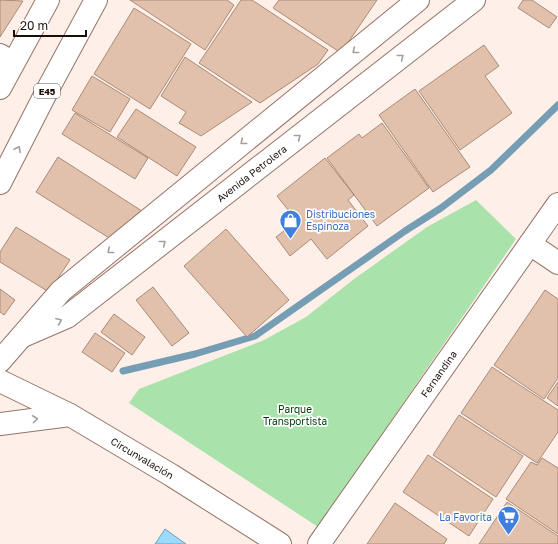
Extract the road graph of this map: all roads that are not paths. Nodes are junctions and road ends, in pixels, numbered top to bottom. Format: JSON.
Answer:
{"nodes":[{"id":1,"x":48,"y":0,"type":"edge"},
{"id":2,"x":96,"y":0,"type":"edge"},
{"id":3,"x":418,"y":0,"type":"edge"},
{"id":4,"x":474,"y":0,"type":"edge"},
{"id":5,"x":6,"y":59,"type":"edge"},
{"id":6,"x":0,"y":88,"type":"edge"},
{"id":7,"x":0,"y":183,"type":"edge"},
{"id":8,"x":558,"y":204,"type":"edge"},
{"id":9,"x":530,"y":244,"type":"junction"},
{"id":10,"x":558,"y":263,"type":"edge"},
{"id":11,"x":23,"y":336,"type":"junction"},
{"id":12,"x":0,"y":360,"type":"edge"},
{"id":13,"x":0,"y":381,"type":"edge"},
{"id":14,"x":70,"y":415,"type":"junction"},
{"id":15,"x":0,"y":424,"type":"edge"},
{"id":16,"x":280,"y":544,"type":"edge"},
{"id":17,"x":319,"y":544,"type":"edge"}],
"edges":[{"from":1,"to":5,"type":"main road"},
{"from":7,"to":2,"type":"main road","number":"E45","one_way":true},
{"from":3,"to":11,"type":"main road","name":"Avenida Petrolera","one_way":true},
{"from":11,"to":4,"type":"main road","name":"Avenida Petrolera","one_way":true},
{"from":5,"to":6,"type":"main road"},
{"from":8,"to":9,"type":"main road","name":"Fernandina"},
{"from":9,"to":10,"type":"main road"},
{"from":9,"to":17,"type":"main road","name":"Fernandina"},
{"from":11,"to":12,"type":"main road","name":"Avenida Petrolera"},
{"from":13,"to":14,"type":"main road","name":"Circunvalación"},
{"from":15,"to":14,"type":"main road","one_way":true},
{"from":14,"to":16,"type":"main road","name":"Circunvalación"}]}
